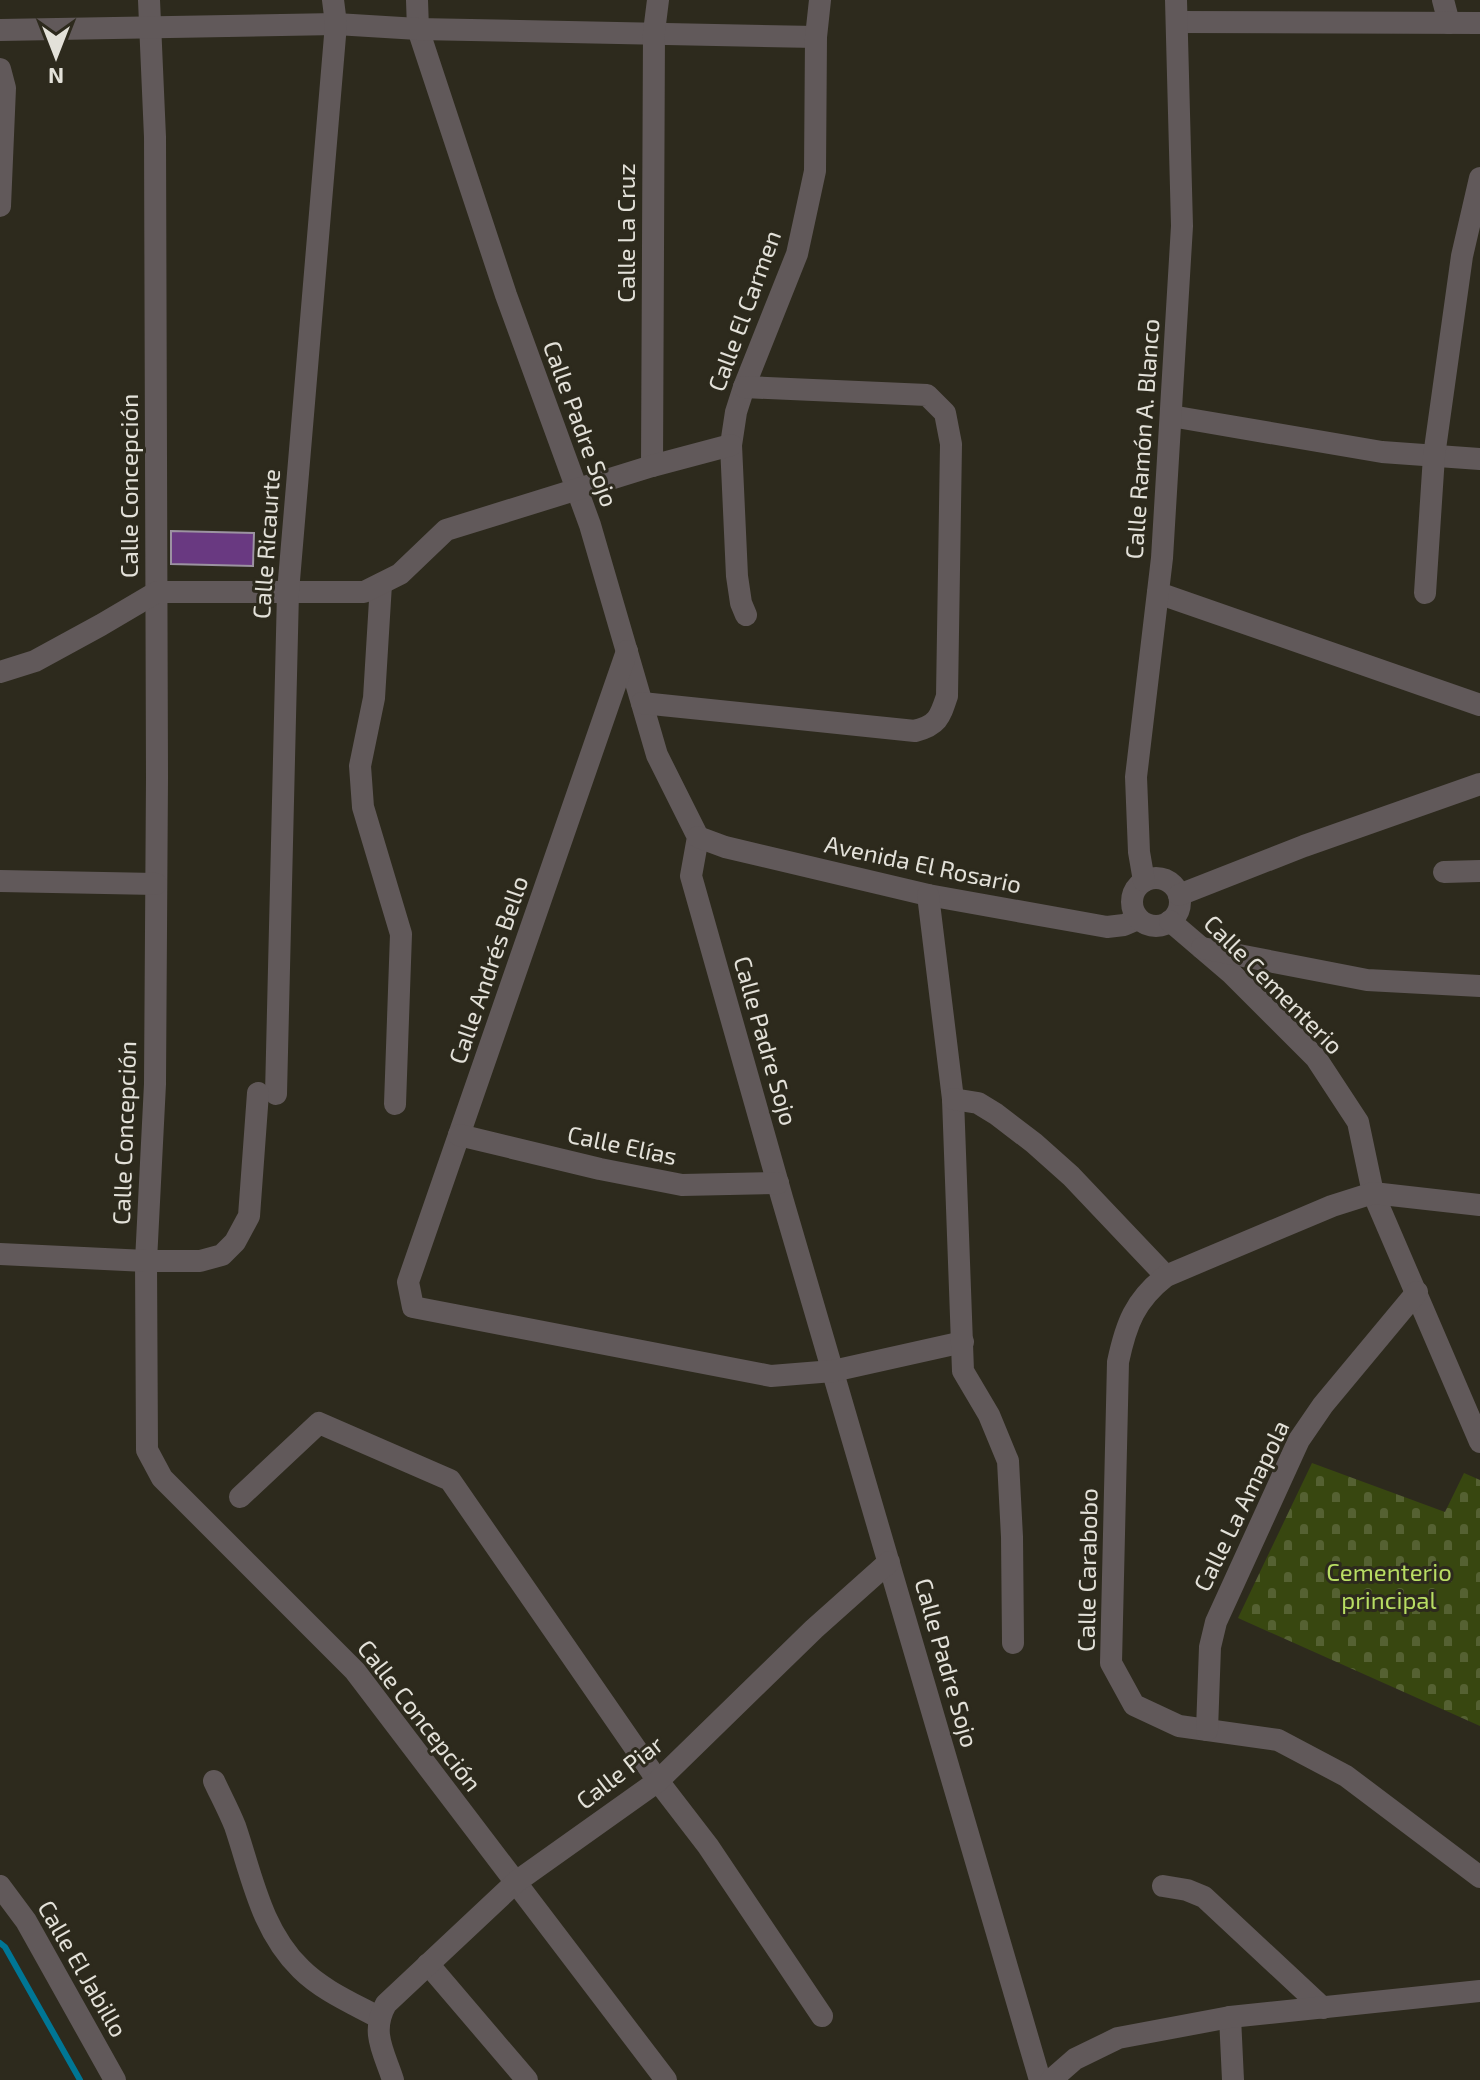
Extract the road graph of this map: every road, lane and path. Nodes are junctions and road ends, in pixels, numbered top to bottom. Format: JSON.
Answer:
{"nodes":[{"id":1,"x":149,"y":0,"type":"edge"},
{"id":2,"x":333,"y":0,"type":"edge"},
{"id":3,"x":417,"y":0,"type":"edge"},
{"id":4,"x":658,"y":0,"type":"edge"},
{"id":5,"x":820,"y":0,"type":"edge"},
{"id":6,"x":1443,"y":0,"type":"edge"},
{"id":7,"x":1176,"y":11,"type":"edge"},
{"id":8,"x":1449,"y":23,"type":"junction"},
{"id":9,"x":1480,"y":23,"type":"edge"},
{"id":10,"x":336,"y":24,"type":"junction"},
{"id":11,"x":150,"y":27,"type":"junction"},
{"id":12,"x":418,"y":29,"type":"junction"},
{"id":13,"x":0,"y":30,"type":"edge"},
{"id":14,"x":654,"y":32,"type":"junction"},
{"id":15,"x":816,"y":37,"type":"junction"},
{"id":16,"x":0,"y":69,"type":"edge"},
{"id":17,"x":1480,"y":178,"type":"edge"},
{"id":18,"x":0,"y":206,"type":"edge"},
{"id":19,"x":744,"y":387,"type":"junction"},
{"id":20,"x":1171,"y":416,"type":"junction"},
{"id":21,"x":731,"y":445,"type":"junction"},
{"id":22,"x":1434,"y":456,"type":"junction"},
{"id":23,"x":1480,"y":459,"type":"edge"},
{"id":24,"x":652,"y":466,"type":"junction"},
{"id":25,"x":577,"y":490,"type":"junction"},
{"id":26,"x":381,"y":584,"type":"junction"},
{"id":27,"x":157,"y":592,"type":"junction"},
{"id":28,"x":288,"y":592,"type":"junction"},
{"id":29,"x":1158,"y":593,"type":"junction"},
{"id":30,"x":1425,"y":593,"type":"dead end"},
{"id":31,"x":746,"y":615,"type":"dead end"},
{"id":32,"x":627,"y":651,"type":"junction"},
{"id":33,"x":0,"y":672,"type":"edge"},
{"id":34,"x":642,"y":703,"type":"junction"},
{"id":35,"x":1480,"y":705,"type":"edge"},
{"id":36,"x":1480,"y":784,"type":"edge"},
{"id":37,"x":698,"y":837,"type":"junction"},
{"id":38,"x":1480,"y":871,"type":"edge"},
{"id":39,"x":1444,"y":872,"type":"dead end"},
{"id":40,"x":0,"y":881,"type":"edge"},
{"id":41,"x":1144,"y":881,"type":"junction"},
{"id":42,"x":156,"y":884,"type":"junction"},
{"id":43,"x":928,"y":895,"type":"junction"},
{"id":44,"x":1179,"y":895,"type":"junction"},
{"id":45,"x":1138,"y":919,"type":"junction"},
{"id":46,"x":1170,"y":921,"type":"junction"},
{"id":47,"x":1201,"y":948,"type":"junction"},
{"id":48,"x":1480,"y":986,"type":"edge"},
{"id":49,"x":953,"y":1099,"type":"junction"},
{"id":50,"x":395,"y":1104,"type":"dead end"},
{"id":51,"x":459,"y":1135,"type":"junction"},
{"id":52,"x":778,"y":1183,"type":"junction"},
{"id":53,"x":1373,"y":1193,"type":"junction"},
{"id":54,"x":1480,"y":1205,"type":"edge"},
{"id":55,"x":0,"y":1254,"type":"edge"},
{"id":56,"x":146,"y":1261,"type":"junction"},
{"id":57,"x":1166,"y":1276,"type":"junction"},
{"id":58,"x":1417,"y":1292,"type":"junction"},
{"id":59,"x":963,"y":1342,"type":"junction"},
{"id":60,"x":833,"y":1371,"type":"junction"},
{"id":61,"x":1480,"y":1442,"type":"edge"},
{"id":62,"x":240,"y":1497,"type":"dead end"},
{"id":63,"x":889,"y":1562,"type":"junction"},
{"id":64,"x":1013,"y":1643,"type":"dead end"},
{"id":65,"x":1207,"y":1730,"type":"junction"},
{"id":66,"x":214,"y":1781,"type":"dead end"},
{"id":67,"x":658,"y":1781,"type":"junction"},
{"id":68,"x":1480,"y":1877,"type":"edge"},
{"id":69,"x":516,"y":1882,"type":"junction"},
{"id":70,"x":0,"y":1886,"type":"edge"},
{"id":71,"x":1163,"y":1886,"type":"dead end"},
{"id":72,"x":428,"y":1964,"type":"junction"},
{"id":73,"x":1480,"y":1991,"type":"edge"},
{"id":74,"x":1323,"y":2008,"type":"junction"},
{"id":75,"x":822,"y":2016,"type":"dead end"},
{"id":76,"x":378,"y":2017,"type":"junction"},
{"id":77,"x":1230,"y":2017,"type":"junction"},
{"id":78,"x":115,"y":2080,"type":"edge"},
{"id":79,"x":393,"y":2080,"type":"edge"},
{"id":80,"x":527,"y":2080,"type":"edge"},
{"id":81,"x":666,"y":2080,"type":"edge"},
{"id":82,"x":1040,"y":2080,"type":"edge"},
{"id":83,"x":1051,"y":2080,"type":"edge"},
{"id":84,"x":1233,"y":2080,"type":"edge"}],
"edges":[{"from":1,"to":11,"type":"street","name":"Calle Concepción"},
{"from":2,"to":10,"type":"street","name":"Calle Ricaurte"},
{"from":3,"to":12,"type":"street","name":"Calle Padre Sojo"},
{"from":4,"to":14,"type":"street","name":"Calle La Cruz"},
{"from":5,"to":15,"type":"street","name":"Calle El Carmen"},
{"from":6,"to":8,"type":"street"},
{"from":7,"to":8,"type":"street"},
{"from":7,"to":20,"type":"street","name":"Calle Ramón A. Blanco"},
{"from":8,"to":9,"type":"street"},
{"from":10,"to":11,"type":"street"},
{"from":10,"to":12,"type":"street"},
{"from":10,"to":28,"type":"street","name":"Calle Ricaurte"},
{"from":11,"to":13,"type":"street"},
{"from":11,"to":27,"type":"street","name":"Calle Concepción"},
{"from":12,"to":14,"type":"street"},
{"from":12,"to":25,"type":"street","name":"Calle Padre Sojo"},
{"from":14,"to":15,"type":"street"},
{"from":14,"to":24,"type":"street","name":"Calle La Cruz"},
{"from":15,"to":19,"type":"street","name":"Calle El Carmen"},
{"from":16,"to":18,"type":"street"},
{"from":17,"to":22,"type":"street"},
{"from":19,"to":21,"type":"street","name":"Calle El Carmen"},
{"from":19,"to":34,"type":"street"},
{"from":20,"to":22,"type":"street"},
{"from":20,"to":29,"type":"street","name":"Calle Ramón A. Blanco"},
{"from":21,"to":24,"type":"street"},
{"from":21,"to":31,"type":"street","name":"Calle El Carmen"},
{"from":22,"to":23,"type":"street"},
{"from":22,"to":30,"type":"street"},
{"from":24,"to":25,"type":"street"},
{"from":25,"to":26,"type":"street"},
{"from":25,"to":32,"type":"street","name":"Calle Padre Sojo"},
{"from":26,"to":28,"type":"street"},
{"from":26,"to":50,"type":"street"},
{"from":27,"to":28,"type":"street"},
{"from":27,"to":33,"type":"street"},
{"from":27,"to":42,"type":"street","name":"Calle Concepción"},
{"from":28,"to":56,"type":"street","name":"Calle Ricaurte"},
{"from":29,"to":35,"type":"street"},
{"from":29,"to":41,"type":"street","name":"Calle Ramón A. Blanco"},
{"from":32,"to":34,"type":"street","name":"Calle Padre Sojo"},
{"from":32,"to":51,"type":"street","name":"Calle Andrés Bello"},
{"from":34,"to":37,"type":"street","name":"Calle Padre Sojo"},
{"from":36,"to":44,"type":"street"},
{"from":37,"to":43,"type":"street","name":"Avenida El Rosario"},
{"from":37,"to":52,"type":"street","name":"Calle Padre Sojo"},
{"from":38,"to":39,"type":"street"},
{"from":40,"to":42,"type":"street"},
{"from":41,"to":44,"type":"street"},
{"from":41,"to":45,"type":"street"},
{"from":42,"to":56,"type":"street","name":"Calle Concepción"},
{"from":43,"to":45,"type":"street","name":"Avenida El Rosario"},
{"from":43,"to":49,"type":"street"},
{"from":44,"to":46,"type":"street"},
{"from":45,"to":46,"type":"street","name":"Avenida El Rosario"},
{"from":46,"to":47,"type":"street","name":"Calle Cementerio"},
{"from":47,"to":48,"type":"street"},
{"from":47,"to":53,"type":"street","name":"Calle Cementerio"},
{"from":49,"to":57,"type":"street"},
{"from":49,"to":59,"type":"street"},
{"from":51,"to":52,"type":"street","name":"Calle Elías"},
{"from":51,"to":60,"type":"street","name":"Calle Andrés Bello"},
{"from":52,"to":60,"type":"street","name":"Calle Padre Sojo"},
{"from":53,"to":54,"type":"street"},
{"from":53,"to":57,"type":"street","name":"Calle Carabobo"},
{"from":53,"to":58,"type":"street","name":"Calle Cementerio"},
{"from":55,"to":56,"type":"street","name":"Calle Ricaurte"},
{"from":56,"to":69,"type":"street","name":"Calle Concepción"},
{"from":57,"to":65,"type":"street","name":"Calle Carabobo"},
{"from":58,"to":61,"type":"street","name":"Calle Cementerio"},
{"from":58,"to":65,"type":"street","name":"Calle La Amapola"},
{"from":59,"to":60,"type":"street"},
{"from":59,"to":64,"type":"street"},
{"from":60,"to":63,"type":"street","name":"Calle Padre Sojo"},
{"from":62,"to":67,"type":"street"},
{"from":63,"to":67,"type":"street","name":"Calle Piar"},
{"from":63,"to":82,"type":"street","name":"Calle Padre Sojo"},
{"from":65,"to":68,"type":"street","name":"Calle Carabobo"},
{"from":66,"to":76,"type":"street"},
{"from":67,"to":69,"type":"street","name":"Calle Piar"},
{"from":67,"to":75,"type":"street"},
{"from":69,"to":72,"type":"street","name":"Calle Piar"},
{"from":69,"to":81,"type":"street","name":"Calle Concepción"},
{"from":70,"to":78,"type":"street","name":"Calle El Jabillo"},
{"from":71,"to":74,"type":"street"},
{"from":72,"to":76,"type":"street","name":"Calle Piar"},
{"from":72,"to":80,"type":"street"},
{"from":73,"to":74,"type":"street"},
{"from":74,"to":77,"type":"street"},
{"from":76,"to":79,"type":"street"},
{"from":77,"to":83,"type":"street"},
{"from":77,"to":84,"type":"street"}]}
